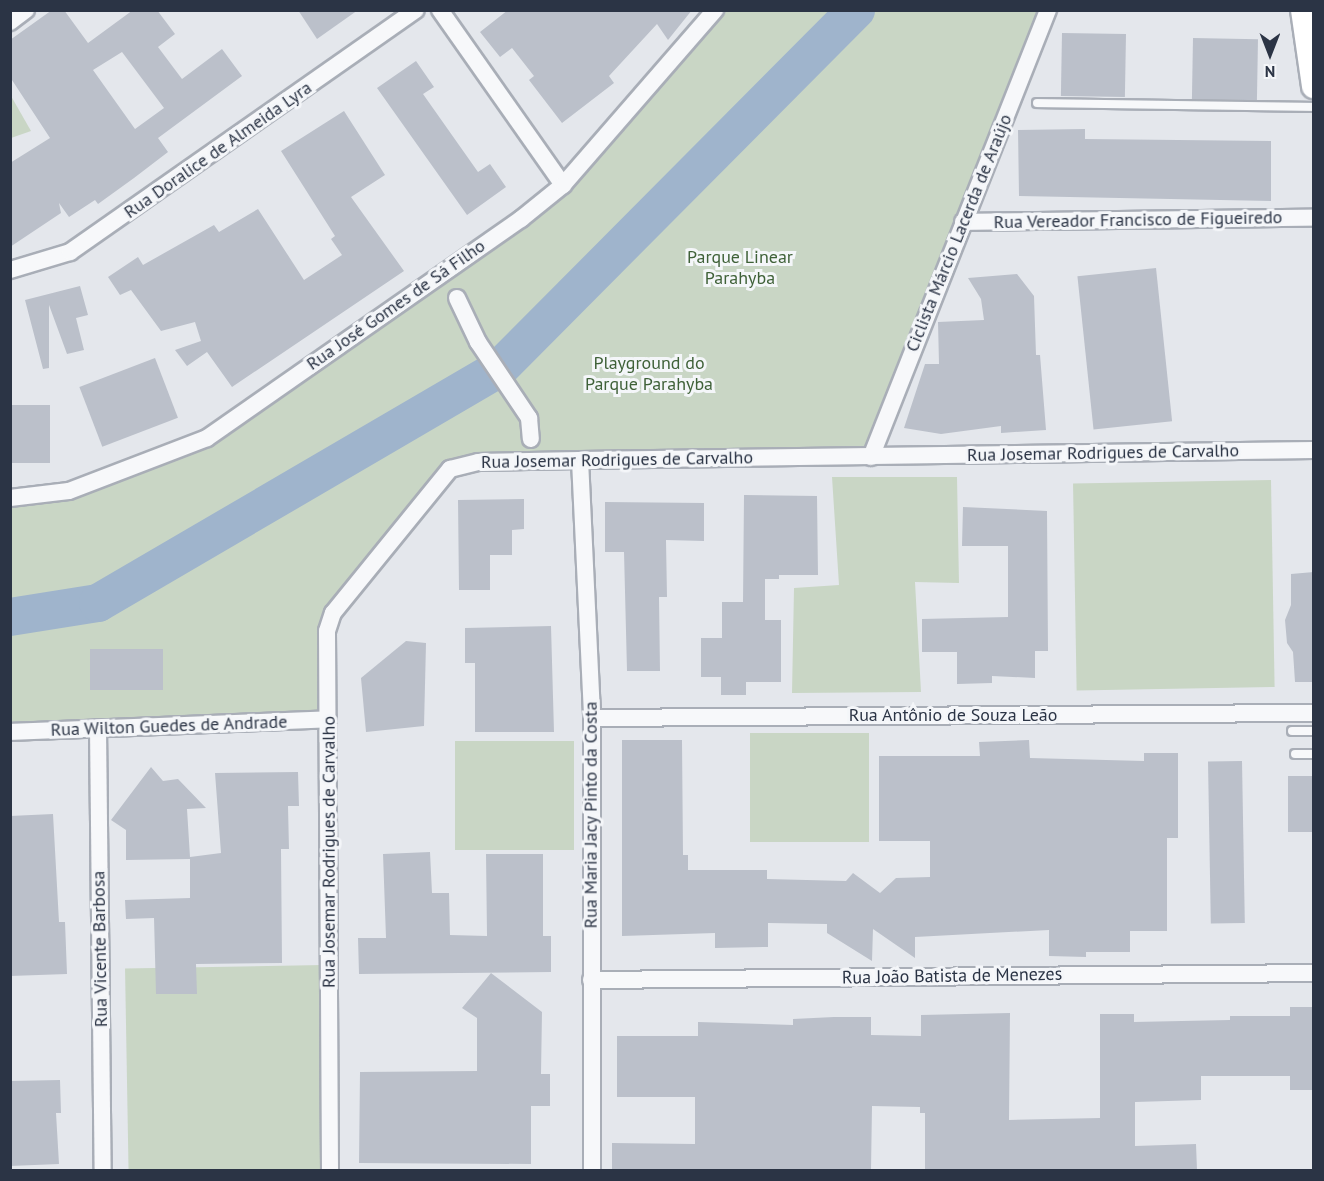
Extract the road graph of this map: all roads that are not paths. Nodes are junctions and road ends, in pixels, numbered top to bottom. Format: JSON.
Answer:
{"nodes":[{"id":1,"x":26,"y":10,"type":"edge"},
{"id":2,"x":416,"y":10,"type":"edge"},
{"id":3,"x":440,"y":10,"type":"edge"},
{"id":4,"x":715,"y":10,"type":"edge"},
{"id":5,"x":1048,"y":10,"type":"edge"},
{"id":6,"x":1303,"y":10,"type":"edge"},
{"id":7,"x":10,"y":22,"type":"edge"},
{"id":8,"x":1314,"y":86,"type":"edge"},
{"id":9,"x":1037,"y":103,"type":"dead end"},
{"id":10,"x":1314,"y":107,"type":"edge"},
{"id":11,"x":563,"y":185,"type":"junction"},
{"id":12,"x":1314,"y":218,"type":"edge"},
{"id":13,"x":963,"y":222,"type":"junction"},
{"id":14,"x":10,"y":270,"type":"edge"},
{"id":15,"x":457,"y":298,"type":"dead end"},
{"id":16,"x":531,"y":439,"type":"dead end"},
{"id":17,"x":1314,"y":450,"type":"edge"},
{"id":18,"x":870,"y":457,"type":"junction"},
{"id":19,"x":580,"y":460,"type":"junction"},
{"id":20,"x":10,"y":498,"type":"edge"},
{"id":21,"x":1314,"y":713,"type":"edge"},
{"id":22,"x":592,"y":718,"type":"junction"},
{"id":23,"x":328,"y":719,"type":"junction"},
{"id":24,"x":98,"y":728,"type":"junction"},
{"id":25,"x":1314,"y":730,"type":"edge"},
{"id":26,"x":1292,"y":731,"type":"dead end"},
{"id":27,"x":10,"y":732,"type":"edge"},
{"id":28,"x":1294,"y":754,"type":"dead end"},
{"id":29,"x":1314,"y":754,"type":"edge"},
{"id":30,"x":1314,"y":973,"type":"edge"},
{"id":31,"x":591,"y":980,"type":"junction"},
{"id":32,"x":103,"y":1170,"type":"edge"},
{"id":33,"x":330,"y":1170,"type":"edge"},
{"id":34,"x":592,"y":1170,"type":"edge"}],
"edges":[{"from":1,"to":7,"type":"street"},
{"from":2,"to":14,"type":"street","name":"Rua Doralice de Almeida Lyra"},
{"from":3,"to":11,"type":"street"},
{"from":4,"to":11,"type":"street","name":"Rua José Gomes de Sá Filho"},
{"from":5,"to":13,"type":"street","name":"Ciclista Márcio Lacerda de Araújo"},
{"from":6,"to":8,"type":"main road"},
{"from":9,"to":10,"type":"lane"},
{"from":11,"to":20,"type":"street","name":"Rua José Gomes de Sá Filho"},
{"from":12,"to":13,"type":"street","name":"Rua Vereador Francisco de Figueiredo"},
{"from":13,"to":18,"type":"street","name":"Ciclista Márcio Lacerda de Araújo"},
{"from":15,"to":16,"type":"street"},
{"from":17,"to":18,"type":"street","name":"Rua Josemar Rodrigues de Carvalho"},
{"from":18,"to":19,"type":"street","name":"Rua Josemar Rodrigues de Carvalho"},
{"from":19,"to":22,"type":"street","name":"Rua Maria Jacy Pinto da Costa"},
{"from":19,"to":23,"type":"street","name":"Rua Josemar Rodrigues de Carvalho"},
{"from":21,"to":22,"type":"street","name":"Rua Antônio de Souza Leão"},
{"from":22,"to":31,"type":"street","name":"Rua Maria Jacy Pinto da Costa"},
{"from":23,"to":24,"type":"street","name":"Rua Wilton Guedes de Andrade"},
{"from":23,"to":33,"type":"street","name":"Rua Josemar Rodrigues de Carvalho"},
{"from":24,"to":27,"type":"street","name":"Rua Wilton Guedes de Andrade"},
{"from":24,"to":32,"type":"street","name":"Rua Vicente Barbosa"},
{"from":25,"to":26,"type":"lane"},
{"from":28,"to":29,"type":"lane"},
{"from":30,"to":31,"type":"street","name":"Rua João Batista de Menezes"},
{"from":31,"to":34,"type":"street","name":"Rua Maria Jacy Pinto da Costa"}]}
